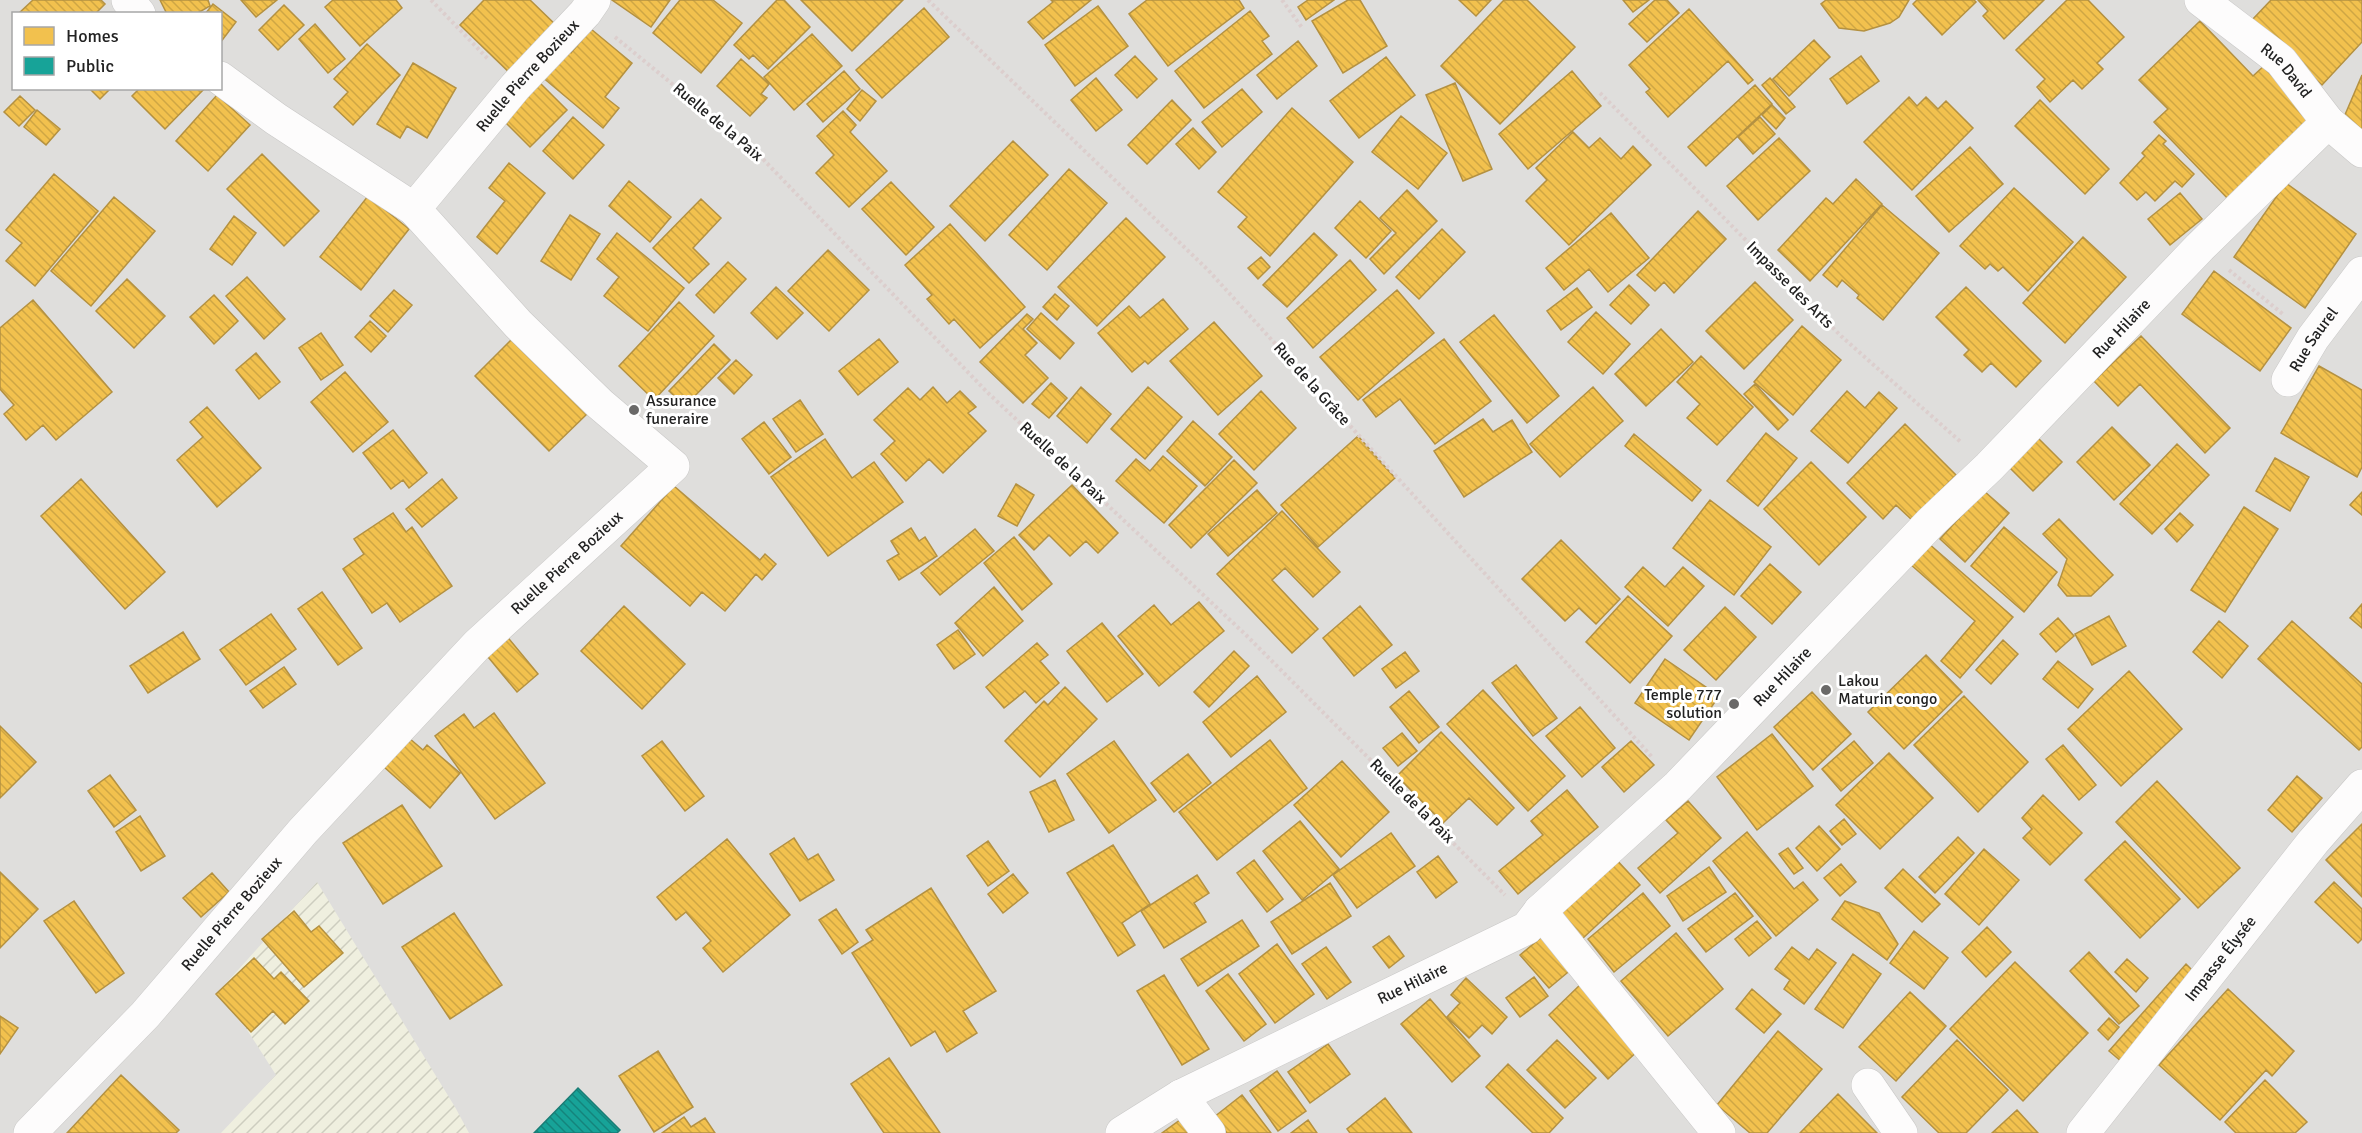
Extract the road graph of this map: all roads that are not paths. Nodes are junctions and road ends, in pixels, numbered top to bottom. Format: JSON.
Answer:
{"nodes":[{"id":1,"x":128,"y":0,"type":"edge"},
{"id":2,"x":2201,"y":0,"type":"edge"},
{"id":3,"x":589,"y":6,"type":"edge"},
{"id":4,"x":137,"y":12,"type":"edge"},
{"id":5,"x":222,"y":79,"type":"edge"},
{"id":6,"x":2328,"y":122,"type":"junction"},
{"id":7,"x":2362,"y":151,"type":"edge"},
{"id":8,"x":414,"y":209,"type":"junction"},
{"id":9,"x":2362,"y":273,"type":"edge"},
{"id":10,"x":2288,"y":380,"type":"dead end"},
{"id":11,"x":2362,"y":786,"type":"edge"},
{"id":12,"x":1534,"y":919,"type":"junction"},
{"id":13,"x":1868,"y":1085,"type":"dead end"},
{"id":14,"x":1182,"y":1096,"type":"junction"},
{"id":15,"x":30,"y":1133,"type":"edge"},
{"id":16,"x":1122,"y":1133,"type":"edge"},
{"id":17,"x":1209,"y":1133,"type":"edge"},
{"id":18,"x":1719,"y":1133,"type":"edge"},
{"id":19,"x":1901,"y":1133,"type":"edge"},
{"id":20,"x":2083,"y":1133,"type":"edge"}],
"edges":[{"from":1,"to":4,"type":"street"},
{"from":2,"to":6,"type":"street","name":"Rue David"},
{"from":3,"to":8,"type":"street","name":"Ruelle Pierre Bozieux"},
{"from":5,"to":8,"type":"street"},
{"from":6,"to":7,"type":"street","name":"Rue David"},
{"from":6,"to":12,"type":"street","name":"Rue Hilaire"},
{"from":8,"to":15,"type":"street","name":"Ruelle Pierre Bozieux"},
{"from":9,"to":10,"type":"street","name":"Rue Saurel"},
{"from":11,"to":20,"type":"street","name":"Impasse Élysée"},
{"from":12,"to":14,"type":"street","name":"Rue Hilaire"},
{"from":12,"to":18,"type":"street"},
{"from":13,"to":19,"type":"street"},
{"from":14,"to":16,"type":"street","name":"Rue Hilaire"},
{"from":14,"to":17,"type":"street"}]}
